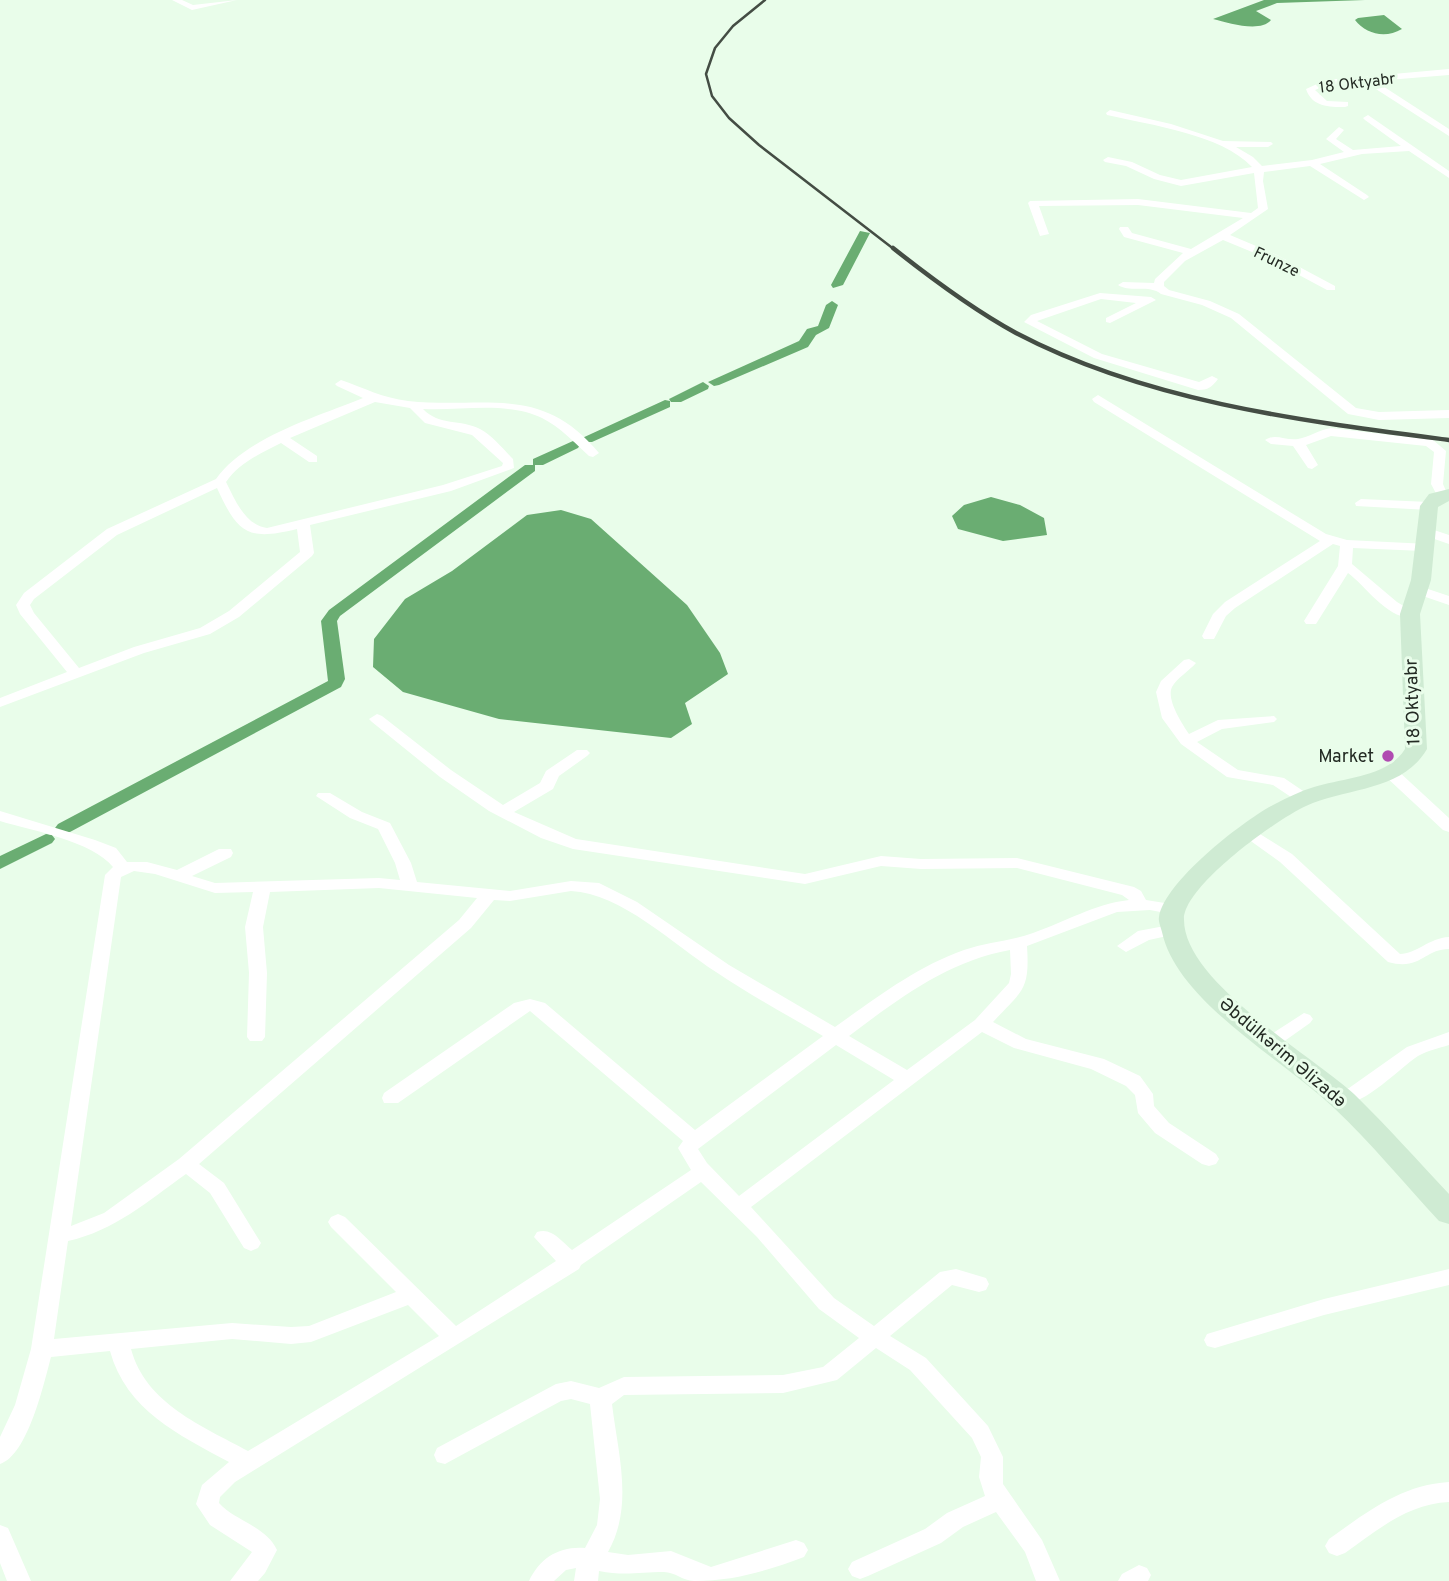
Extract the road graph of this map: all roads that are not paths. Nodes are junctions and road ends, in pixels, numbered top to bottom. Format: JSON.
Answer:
{"nodes":[{"id":1,"x":176,"y":0,"type":"edge"},
{"id":2,"x":233,"y":0,"type":"edge"},
{"id":3,"x":1448,"y":73,"type":"edge"},
{"id":4,"x":1366,"y":79,"type":"junction"},
{"id":5,"x":1345,"y":104,"type":"dead end"},
{"id":6,"x":1110,"y":113,"type":"dead end"},
{"id":7,"x":1368,"y":118,"type":"dead end"},
{"id":8,"x":1339,"y":130,"type":"dead end"},
{"id":9,"x":1449,"y":133,"type":"edge"},
{"id":10,"x":1222,"y":144,"type":"junction"},
{"id":11,"x":1268,"y":145,"type":"dead end"},
{"id":12,"x":1409,"y":148,"type":"junction"},
{"id":13,"x":1351,"y":153,"type":"junction"},
{"id":14,"x":1108,"y":160,"type":"dead end"},
{"id":15,"x":1312,"y":163,"type":"junction"},
{"id":16,"x":1260,"y":170,"type":"junction"},
{"id":17,"x":1449,"y":174,"type":"edge"},
{"id":18,"x":1364,"y":197,"type":"dead end"},
{"id":19,"x":1254,"y":216,"type":"junction"},
{"id":20,"x":1124,"y":229,"type":"dead end"},
{"id":21,"x":1044,"y":234,"type":"dead end"},
{"id":22,"x":1222,"y":236,"type":"junction"},
{"id":23,"x":1190,"y":252,"type":"junction"},
{"id":24,"x":1123,"y":285,"type":"dead end"},
{"id":25,"x":1331,"y":288,"type":"dead end"},
{"id":26,"x":1162,"y":290,"type":"junction"},
{"id":27,"x":1148,"y":301,"type":"junction"},
{"id":28,"x":1111,"y":320,"type":"dead end"},
{"id":29,"x":1212,"y":379,"type":"dead end"},
{"id":30,"x":341,"y":384,"type":"dead end"},
{"id":31,"x":372,"y":399,"type":"junction"},
{"id":32,"x":1098,"y":399,"type":"dead end"},
{"id":33,"x":414,"y":406,"type":"junction"},
{"id":34,"x":1449,"y":414,"type":"edge"},
{"id":35,"x":282,"y":438,"type":"junction"},
{"id":36,"x":1271,"y":440,"type":"dead end"},
{"id":37,"x":1300,"y":443,"type":"junction"},
{"id":38,"x":593,"y":453,"type":"dead end"},
{"id":39,"x":313,"y":459,"type":"dead end"},
{"id":40,"x":1312,"y":466,"type":"dead end"},
{"id":41,"x":220,"y":482,"type":"junction"},
{"id":42,"x":1441,"y":499,"type":"edge"},
{"id":43,"x":1361,"y":503,"type":"dead end"},
{"id":44,"x":303,"y":525,"type":"junction"},
{"id":45,"x":1424,"y":539,"type":"junction"},
{"id":46,"x":1449,"y":540,"type":"edge"},
{"id":47,"x":1329,"y":541,"type":"junction"},
{"id":48,"x":1347,"y":544,"type":"junction"},
{"id":49,"x":1345,"y":566,"type":"junction"},
{"id":50,"x":1419,"y":590,"type":"junction"},
{"id":51,"x":1449,"y":601,"type":"edge"},
{"id":52,"x":1410,"y":614,"type":"junction"},
{"id":53,"x":1311,"y":621,"type":"dead end"},
{"id":54,"x":1209,"y":636,"type":"dead end"},
{"id":55,"x":1189,"y":663,"type":"dead end"},
{"id":56,"x":76,"y":674,"type":"junction"},
{"id":57,"x":0,"y":703,"type":"edge"},
{"id":58,"x":377,"y":719,"type":"dead end"},
{"id":59,"x":1269,"y":719,"type":"dead end"},
{"id":60,"x":1185,"y":741,"type":"junction"},
{"id":61,"x":582,"y":753,"type":"dead end"},
{"id":62,"x":1391,"y":773,"type":"junction"},
{"id":63,"x":324,"y":796,"type":"dead end"},
{"id":64,"x":1303,"y":798,"type":"junction"},
{"id":65,"x":504,"y":811,"type":"junction"},
{"id":66,"x":0,"y":816,"type":"edge"},
{"id":67,"x":1449,"y":827,"type":"edge"},
{"id":68,"x":1247,"y":831,"type":"junction"},
{"id":69,"x":225,"y":853,"type":"dead end"},
{"id":70,"x":122,"y":867,"type":"junction"},
{"id":71,"x":177,"y":877,"type":"junction"},
{"id":72,"x":410,"y":885,"type":"junction"},
{"id":73,"x":263,"y":887,"type":"junction"},
{"id":74,"x":490,"y":893,"type":"junction"},
{"id":75,"x":1139,"y":902,"type":"junction"},
{"id":76,"x":1171,"y":919,"type":"junction"},
{"id":77,"x":1449,"y":943,"type":"edge"},
{"id":78,"x":1018,"y":944,"type":"junction"},
{"id":79,"x":1126,"y":946,"type":"dead end"},
{"id":80,"x":1304,"y":1019,"type":"dead end"},
{"id":81,"x":981,"y":1024,"type":"junction"},
{"id":82,"x":837,"y":1036,"type":"junction"},
{"id":83,"x":256,"y":1037,"type":"dead end"},
{"id":84,"x":1449,"y":1038,"type":"edge"},
{"id":85,"x":1270,"y":1043,"type":"junction"},
{"id":86,"x":906,"y":1078,"type":"junction"},
{"id":87,"x":391,"y":1098,"type":"dead end"},
{"id":88,"x":1342,"y":1099,"type":"junction"},
{"id":89,"x":694,"y":1140,"type":"junction"},
{"id":90,"x":1209,"y":1159,"type":"dead end"},
{"id":91,"x":186,"y":1164,"type":"junction"},
{"id":92,"x":703,"y":1171,"type":"junction"},
{"id":93,"x":739,"y":1206,"type":"junction"},
{"id":94,"x":1449,"y":1213,"type":"edge"},
{"id":95,"x":338,"y":1222,"type":"dead end"},
{"id":96,"x":58,"y":1236,"type":"junction"},
{"id":97,"x":544,"y":1237,"type":"dead end"},
{"id":98,"x":251,"y":1242,"type":"dead end"},
{"id":99,"x":572,"y":1263,"type":"junction"},
{"id":100,"x":1449,"y":1277,"type":"edge"},
{"id":101,"x":979,"y":1284,"type":"dead end"},
{"id":102,"x":413,"y":1294,"type":"junction"},
{"id":103,"x":873,"y":1336,"type":"junction"},
{"id":104,"x":454,"y":1337,"type":"junction"},
{"id":105,"x":1215,"y":1340,"type":"dead end"},
{"id":106,"x":119,"y":1343,"type":"junction"},
{"id":107,"x":42,"y":1349,"type":"junction"},
{"id":108,"x":603,"y":1398,"type":"junction"},
{"id":109,"x":0,"y":1455,"type":"edge"},
{"id":110,"x":445,"y":1455,"type":"dead end"},
{"id":111,"x":246,"y":1461,"type":"junction"},
{"id":112,"x":1449,"y":1492,"type":"edge"},
{"id":113,"x":999,"y":1500,"type":"junction"},
{"id":114,"x":0,"y":1535,"type":"edge"},
{"id":115,"x":1337,"y":1546,"type":"dead end"},
{"id":116,"x":796,"y":1550,"type":"dead end"},
{"id":117,"x":591,"y":1558,"type":"junction"},
{"id":118,"x":860,"y":1569,"type":"dead end"},
{"id":119,"x":19,"y":1581,"type":"edge"},
{"id":120,"x":242,"y":1581,"type":"edge"},
{"id":121,"x":541,"y":1581,"type":"edge"},
{"id":122,"x":586,"y":1581,"type":"edge"},
{"id":123,"x":1048,"y":1581,"type":"edge"}],
"edges":[{"from":1,"to":2,"type":"street"},
{"from":3,"to":4,"type":"street","name":"18 Oktyabr"},
{"from":4,"to":5,"type":"street","name":"18 Oktyabr"},
{"from":4,"to":9,"type":"street"},
{"from":6,"to":10,"type":"street"},
{"from":7,"to":12,"type":"street"},
{"from":8,"to":13,"type":"street"},
{"from":10,"to":11,"type":"street"},
{"from":10,"to":16,"type":"street"},
{"from":12,"to":13,"type":"street"},
{"from":12,"to":17,"type":"street"},
{"from":13,"to":15,"type":"street"},
{"from":14,"to":16,"type":"street"},
{"from":15,"to":16,"type":"street"},
{"from":15,"to":18,"type":"street"},
{"from":16,"to":19,"type":"street"},
{"from":19,"to":21,"type":"street"},
{"from":19,"to":22,"type":"street"},
{"from":20,"to":23,"type":"street"},
{"from":22,"to":23,"type":"street"},
{"from":22,"to":25,"type":"street","name":"Frunze"},
{"from":23,"to":26,"type":"street"},
{"from":24,"to":26,"type":"street"},
{"from":26,"to":27,"type":"street"},
{"from":26,"to":34,"type":"street"},
{"from":27,"to":28,"type":"street"},
{"from":27,"to":29,"type":"street"},
{"from":30,"to":31,"type":"street"},
{"from":31,"to":33,"type":"street"},
{"from":31,"to":35,"type":"street"},
{"from":32,"to":47,"type":"street"},
{"from":33,"to":38,"type":"street"},
{"from":33,"to":44,"type":"street"},
{"from":35,"to":39,"type":"street"},
{"from":35,"to":41,"type":"street"},
{"from":36,"to":37,"type":"street"},
{"from":37,"to":40,"type":"street"},
{"from":37,"to":42,"type":"street"},
{"from":41,"to":44,"type":"street"},
{"from":41,"to":56,"type":"street"},
{"from":42,"to":43,"type":"street"},
{"from":42,"to":45,"type":"street","name":"18 Oktyabr"},
{"from":44,"to":56,"type":"street"},
{"from":45,"to":46,"type":"street"},
{"from":45,"to":48,"type":"street"},
{"from":45,"to":50,"type":"street","name":"18 Oktyabr"},
{"from":47,"to":48,"type":"street"},
{"from":47,"to":54,"type":"street"},
{"from":48,"to":49,"type":"street"},
{"from":49,"to":52,"type":"street"},
{"from":49,"to":53,"type":"street"},
{"from":50,"to":51,"type":"street"},
{"from":50,"to":52,"type":"street","name":"18 Oktyabr"},
{"from":52,"to":62,"type":"street","name":"18 Oktyabr"},
{"from":55,"to":60,"type":"street"},
{"from":56,"to":57,"type":"street"},
{"from":58,"to":65,"type":"street"},
{"from":59,"to":60,"type":"street"},
{"from":60,"to":64,"type":"street"},
{"from":61,"to":65,"type":"street"},
{"from":62,"to":64,"type":"street","name":"18 Oktyabr"},
{"from":62,"to":67,"type":"street"},
{"from":63,"to":72,"type":"street"},
{"from":64,"to":68,"type":"street","name":"18 Oktyabr"},
{"from":65,"to":75,"type":"street"},
{"from":66,"to":70,"type":"street"},
{"from":68,"to":76,"type":"street","name":"18 Oktyabr"},
{"from":68,"to":77,"type":"street"},
{"from":69,"to":71,"type":"street"},
{"from":70,"to":71,"type":"street"},
{"from":70,"to":96,"type":"street"},
{"from":71,"to":73,"type":"street"},
{"from":72,"to":73,"type":"street"},
{"from":72,"to":74,"type":"street"},
{"from":73,"to":83,"type":"street"},
{"from":74,"to":82,"type":"street"},
{"from":74,"to":91,"type":"street"},
{"from":75,"to":76,"type":"street"},
{"from":75,"to":78,"type":"street"},
{"from":76,"to":79,"type":"street"},
{"from":76,"to":85,"type":"street","name":"Əbdülkərim Əlizadə"},
{"from":78,"to":81,"type":"street"},
{"from":78,"to":82,"type":"street"},
{"from":80,"to":85,"type":"street"},
{"from":81,"to":86,"type":"street"},
{"from":81,"to":90,"type":"street"},
{"from":82,"to":86,"type":"street"},
{"from":82,"to":89,"type":"street"},
{"from":84,"to":88,"type":"street"},
{"from":85,"to":88,"type":"street","name":"Əbdülkərim Əlizadə"},
{"from":86,"to":93,"type":"street"},
{"from":87,"to":89,"type":"street"},
{"from":88,"to":94,"type":"street","name":"Əbdülkərim Əlizadə"},
{"from":89,"to":92,"type":"street"},
{"from":91,"to":96,"type":"street"},
{"from":91,"to":98,"type":"street"},
{"from":92,"to":93,"type":"street"},
{"from":92,"to":99,"type":"street"},
{"from":93,"to":103,"type":"street"},
{"from":95,"to":102,"type":"street"},
{"from":96,"to":107,"type":"street"},
{"from":97,"to":99,"type":"street"},
{"from":99,"to":104,"type":"street"},
{"from":100,"to":105,"type":"street"},
{"from":101,"to":103,"type":"street"},
{"from":102,"to":104,"type":"street"},
{"from":102,"to":106,"type":"street"},
{"from":103,"to":108,"type":"street"},
{"from":103,"to":113,"type":"street"},
{"from":104,"to":111,"type":"street"},
{"from":106,"to":107,"type":"street"},
{"from":106,"to":111,"type":"street"},
{"from":107,"to":109,"type":"street"},
{"from":108,"to":110,"type":"street"},
{"from":108,"to":117,"type":"street"},
{"from":111,"to":120,"type":"street"},
{"from":112,"to":115,"type":"street"},
{"from":113,"to":118,"type":"street"},
{"from":113,"to":123,"type":"street"},
{"from":114,"to":119,"type":"street"},
{"from":116,"to":117,"type":"street"},
{"from":117,"to":121,"type":"street"},
{"from":117,"to":122,"type":"street"}]}
